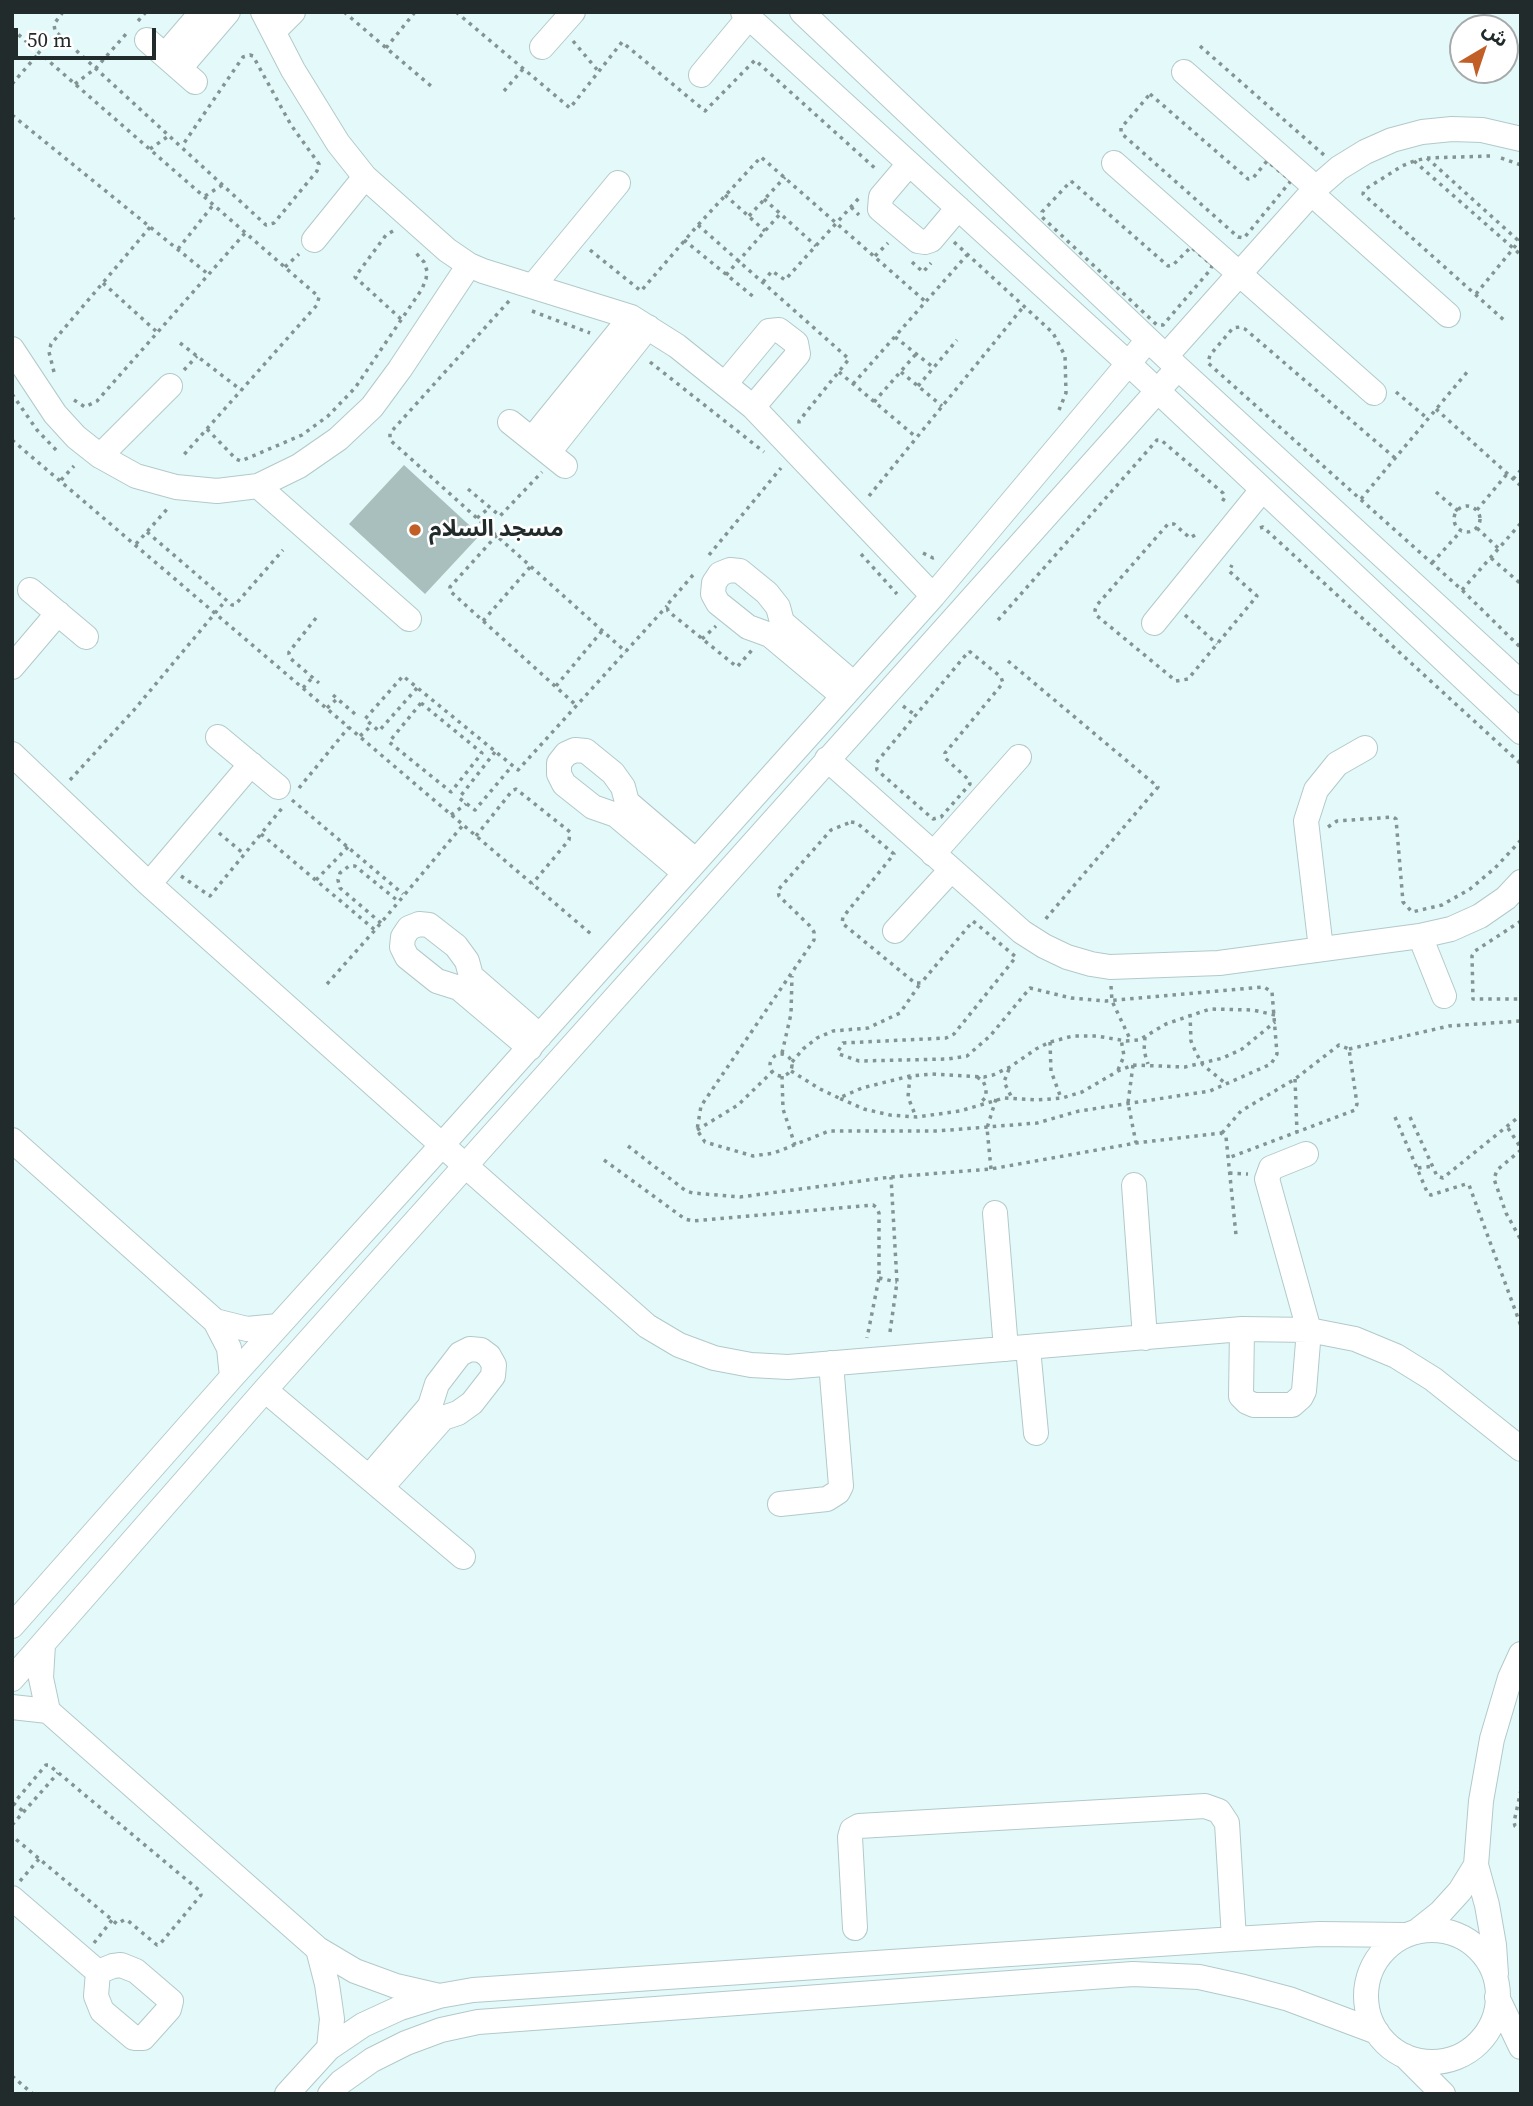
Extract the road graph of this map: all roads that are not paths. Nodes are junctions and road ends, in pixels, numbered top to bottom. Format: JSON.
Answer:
{"nodes":[{"id":1,"x":202,"y":12,"type":"edge"},
{"id":2,"x":228,"y":12,"type":"edge"},
{"id":3,"x":293,"y":12,"type":"edge"},
{"id":4,"x":802,"y":12,"type":"edge"},
{"id":5,"x":746,"y":15,"type":"edge"},
{"id":6,"x":566,"y":19,"type":"edge"},
{"id":7,"x":269,"y":22,"type":"edge"},
{"id":8,"x":542,"y":47,"type":"dead end"},
{"id":9,"x":1184,"y":72,"type":"dead end"},
{"id":10,"x":701,"y":75,"type":"dead end"},
{"id":11,"x":1521,"y":139,"type":"edge"},
{"id":12,"x":1114,"y":163,"type":"dead end"},
{"id":13,"x":909,"y":164,"type":"junction"},
{"id":14,"x":365,"y":177,"type":"junction"},
{"id":15,"x":618,"y":183,"type":"dead end"},
{"id":16,"x":1314,"y":190,"type":"junction"},
{"id":17,"x":958,"y":208,"type":"junction"},
{"id":18,"x":314,"y":240,"type":"dead end"},
{"id":19,"x":469,"y":265,"type":"junction"},
{"id":20,"x":1241,"y":275,"type":"junction"},
{"id":21,"x":528,"y":301,"type":"junction"},
{"id":22,"x":1448,"y":315,"type":"dead end"},
{"id":23,"x":640,"y":322,"type":"junction"},
{"id":24,"x":12,"y":349,"type":"edge"},
{"id":25,"x":1164,"y":355,"type":"junction"},
{"id":26,"x":1129,"y":364,"type":"junction"},
{"id":27,"x":725,"y":384,"type":"junction"},
{"id":28,"x":170,"y":386,"type":"dead end"},
{"id":29,"x":1157,"y":392,"type":"junction"},
{"id":30,"x":1374,"y":393,"type":"dead end"},
{"id":31,"x":753,"y":407,"type":"junction"},
{"id":32,"x":510,"y":422,"type":"dead end"},
{"id":33,"x":100,"y":456,"type":"junction"},
{"id":34,"x":258,"y":486,"type":"junction"},
{"id":35,"x":1262,"y":490,"type":"junction"},
{"id":36,"x":933,"y":596,"type":"junction"},
{"id":37,"x":45,"y":602,"type":"junction"},
{"id":38,"x":409,"y":619,"type":"dead end"},
{"id":39,"x":1154,"y":623,"type":"dead end"},
{"id":40,"x":86,"y":637,"type":"dead end"},
{"id":41,"x":12,"y":642,"type":"edge"},
{"id":42,"x":12,"y":667,"type":"edge"},
{"id":43,"x":1517,"y":680,"type":"edge"},
{"id":44,"x":848,"y":690,"type":"junction"},
{"id":45,"x":1490,"y":703,"type":"junction"},
{"id":46,"x":1521,"y":732,"type":"edge"},
{"id":47,"x":218,"y":737,"type":"dead end"},
{"id":48,"x":1365,"y":748,"type":"dead end"},
{"id":49,"x":12,"y":754,"type":"edge"},
{"id":50,"x":1019,"y":757,"type":"dead end"},
{"id":51,"x":244,"y":759,"type":"junction"},
{"id":52,"x":827,"y":759,"type":"junction"},
{"id":53,"x":289,"y":788,"type":"road end"},
{"id":54,"x":942,"y":862,"type":"junction"},
{"id":55,"x":691,"y":867,"type":"junction"},
{"id":56,"x":144,"y":878,"type":"junction"},
{"id":57,"x":1521,"y":882,"type":"edge"},
{"id":58,"x":895,"y":931,"type":"dead end"},
{"id":59,"x":1420,"y":936,"type":"junction"},
{"id":60,"x":1321,"y":949,"type":"junction"},
{"id":61,"x":1444,"y":996,"type":"dead end"},
{"id":62,"x":535,"y":1042,"type":"junction"},
{"id":63,"x":12,"y":1140,"type":"edge"},
{"id":64,"x":1302,"y":1143,"type":"road end"},
{"id":65,"x":442,"y":1145,"type":"junction"},
{"id":66,"x":466,"y":1167,"type":"junction"},
{"id":67,"x":1134,"y":1185,"type":"dead end"},
{"id":68,"x":995,"y":1213,"type":"dead end"},
{"id":69,"x":215,"y":1321,"type":"junction"},
{"id":70,"x":278,"y":1326,"type":"junction"},
{"id":71,"x":1242,"y":1329,"type":"junction"},
{"id":72,"x":1309,"y":1330,"type":"junction"},
{"id":73,"x":1145,"y":1338,"type":"junction"},
{"id":74,"x":1017,"y":1349,"type":"junction"},
{"id":75,"x":831,"y":1363,"type":"junction"},
{"id":76,"x":232,"y":1377,"type":"junction"},
{"id":77,"x":265,"y":1390,"type":"junction"},
{"id":78,"x":1036,"y":1433,"type":"dead end"},
{"id":79,"x":1521,"y":1449,"type":"edge"},
{"id":80,"x":375,"y":1483,"type":"junction"},
{"id":81,"x":780,"y":1504,"type":"dead end"},
{"id":82,"x":463,"y":1557,"type":"dead end"},
{"id":83,"x":41,"y":1594,"type":"junction"},
{"id":84,"x":67,"y":1616,"type":"junction"},
{"id":85,"x":12,"y":1626,"type":"edge"},
{"id":86,"x":43,"y":1644,"type":"junction"},
{"id":87,"x":1521,"y":1654,"type":"edge"},
{"id":88,"x":12,"y":1679,"type":"edge"},
{"id":89,"x":12,"y":1707,"type":"edge"},
{"id":90,"x":48,"y":1711,"type":"junction"},
{"id":91,"x":1476,"y":1865,"type":"junction"},
{"id":92,"x":12,"y":1898,"type":"edge"},
{"id":93,"x":855,"y":1928,"type":"dead end"},
{"id":94,"x":1411,"y":1933,"type":"junction"},
{"id":95,"x":1234,"y":1939,"type":"junction"},
{"id":96,"x":317,"y":1949,"type":"junction"},
{"id":97,"x":90,"y":1965,"type":"road end"},
{"id":98,"x":507,"y":1989,"type":"junction"},
{"id":99,"x":1497,"y":1992,"type":"junction"},
{"id":100,"x":439,"y":1996,"type":"junction"},
{"id":101,"x":513,"y":2018,"type":"junction"},
{"id":102,"x":1377,"y":2032,"type":"junction"},
{"id":103,"x":1521,"y":2047,"type":"edge"},
{"id":104,"x":329,"y":2048,"type":"junction"},
{"id":105,"x":1405,"y":2056,"type":"junction"},
{"id":106,"x":287,"y":2094,"type":"edge"},
{"id":107,"x":330,"y":2094,"type":"edge"},
{"id":108,"x":1443,"y":2094,"type":"edge"}],
"edges":[{"from":1,"to":2,"type":"street"},
{"from":3,"to":7,"type":"street"},
{"from":4,"to":25,"type":"street"},
{"from":5,"to":10,"type":"street"},
{"from":5,"to":13,"type":"street"},
{"from":6,"to":8,"type":"street"},
{"from":7,"to":14,"type":"street"},
{"from":9,"to":16,"type":"street"},
{"from":11,"to":16,"type":"street"},
{"from":12,"to":20,"type":"street"},
{"from":13,"to":17,"type":"street"},
{"from":13,"to":17,"type":"street"},
{"from":14,"to":18,"type":"street"},
{"from":14,"to":19,"type":"street"},
{"from":15,"to":21,"type":"street"},
{"from":16,"to":20,"type":"street"},
{"from":16,"to":22,"type":"street"},
{"from":17,"to":26,"type":"street"},
{"from":19,"to":21,"type":"street"},
{"from":19,"to":34,"type":"street"},
{"from":20,"to":25,"type":"street"},
{"from":20,"to":30,"type":"street"},
{"from":21,"to":23,"type":"street"},
{"from":23,"to":27,"type":"street"},
{"from":23,"to":32,"type":"street"},
{"from":24,"to":33,"type":"street"},
{"from":25,"to":26,"type":"street"},
{"from":25,"to":29,"type":"street"},
{"from":25,"to":43,"type":"street"},
{"from":26,"to":29,"type":"street"},
{"from":26,"to":36,"type":"street"},
{"from":27,"to":31,"type":"street"},
{"from":27,"to":31,"type":"street"},
{"from":28,"to":33,"type":"street"},
{"from":29,"to":35,"type":"street"},
{"from":29,"to":52,"type":"street"},
{"from":31,"to":36,"type":"street"},
{"from":33,"to":34,"type":"street"},
{"from":34,"to":38,"type":"street"},
{"from":35,"to":39,"type":"street"},
{"from":35,"to":45,"type":"street"},
{"from":36,"to":44,"type":"street"},
{"from":37,"to":40,"type":"street"},
{"from":37,"to":41,"type":"street"},
{"from":37,"to":42,"type":"street"},
{"from":43,"to":45,"type":"street"},
{"from":44,"to":44,"type":"street"},
{"from":44,"to":55,"type":"street"},
{"from":45,"to":46,"type":"street"},
{"from":47,"to":51,"type":"street"},
{"from":48,"to":60,"type":"street"},
{"from":49,"to":56,"type":"street"},
{"from":50,"to":54,"type":"street"},
{"from":51,"to":53,"type":"street"},
{"from":51,"to":56,"type":"street"},
{"from":52,"to":54,"type":"street"},
{"from":52,"to":66,"type":"street"},
{"from":54,"to":58,"type":"street"},
{"from":54,"to":60,"type":"street"},
{"from":55,"to":55,"type":"street"},
{"from":55,"to":62,"type":"street"},
{"from":56,"to":65,"type":"street"},
{"from":57,"to":59,"type":"street"},
{"from":59,"to":60,"type":"street"},
{"from":59,"to":61,"type":"street"},
{"from":62,"to":62,"type":"street"},
{"from":62,"to":65,"type":"street"},
{"from":63,"to":69,"type":"street"},
{"from":64,"to":72,"type":"street"},
{"from":65,"to":66,"type":"street"},
{"from":65,"to":70,"type":"street"},
{"from":66,"to":75,"type":"street"},
{"from":66,"to":77,"type":"street"},
{"from":67,"to":73,"type":"street"},
{"from":68,"to":74,"type":"street"},
{"from":69,"to":70,"type":"street"},
{"from":69,"to":76,"type":"street"},
{"from":70,"to":76,"type":"street"},
{"from":71,"to":72,"type":"street"},
{"from":71,"to":72,"type":"street"},
{"from":71,"to":73,"type":"street"},
{"from":72,"to":79,"type":"street"},
{"from":73,"to":74,"type":"street"},
{"from":74,"to":75,"type":"street"},
{"from":74,"to":78,"type":"street"},
{"from":75,"to":81,"type":"street"},
{"from":76,"to":83,"type":"street"},
{"from":77,"to":80,"type":"street"},
{"from":77,"to":84,"type":"street"},
{"from":80,"to":80,"type":"street"},
{"from":80,"to":82,"type":"street"},
{"from":83,"to":84,"type":"street"},
{"from":83,"to":85,"type":"street"},
{"from":84,"to":86,"type":"street"},
{"from":86,"to":88,"type":"street"},
{"from":86,"to":90,"type":"street"},
{"from":87,"to":91,"type":"street"},
{"from":89,"to":90,"type":"street"},
{"from":90,"to":96,"type":"street"},
{"from":91,"to":94,"type":"street"},
{"from":91,"to":99,"type":"street"},
{"from":92,"to":97,"type":"street"},
{"from":93,"to":95,"type":"street"},
{"from":94,"to":95,"type":"street"},
{"from":94,"to":99,"type":"street"},
{"from":94,"to":102,"type":"street"},
{"from":95,"to":98,"type":"street"},
{"from":96,"to":100,"type":"street"},
{"from":96,"to":104,"type":"street"},
{"from":98,"to":100,"type":"street"},
{"from":98,"to":101,"type":"street"},
{"from":99,"to":103,"type":"street"},
{"from":99,"to":105,"type":"street"},
{"from":100,"to":104,"type":"street"},
{"from":101,"to":102,"type":"street"},
{"from":101,"to":107,"type":"street"},
{"from":102,"to":105,"type":"street"},
{"from":104,"to":106,"type":"street"},
{"from":105,"to":108,"type":"street"}]}
